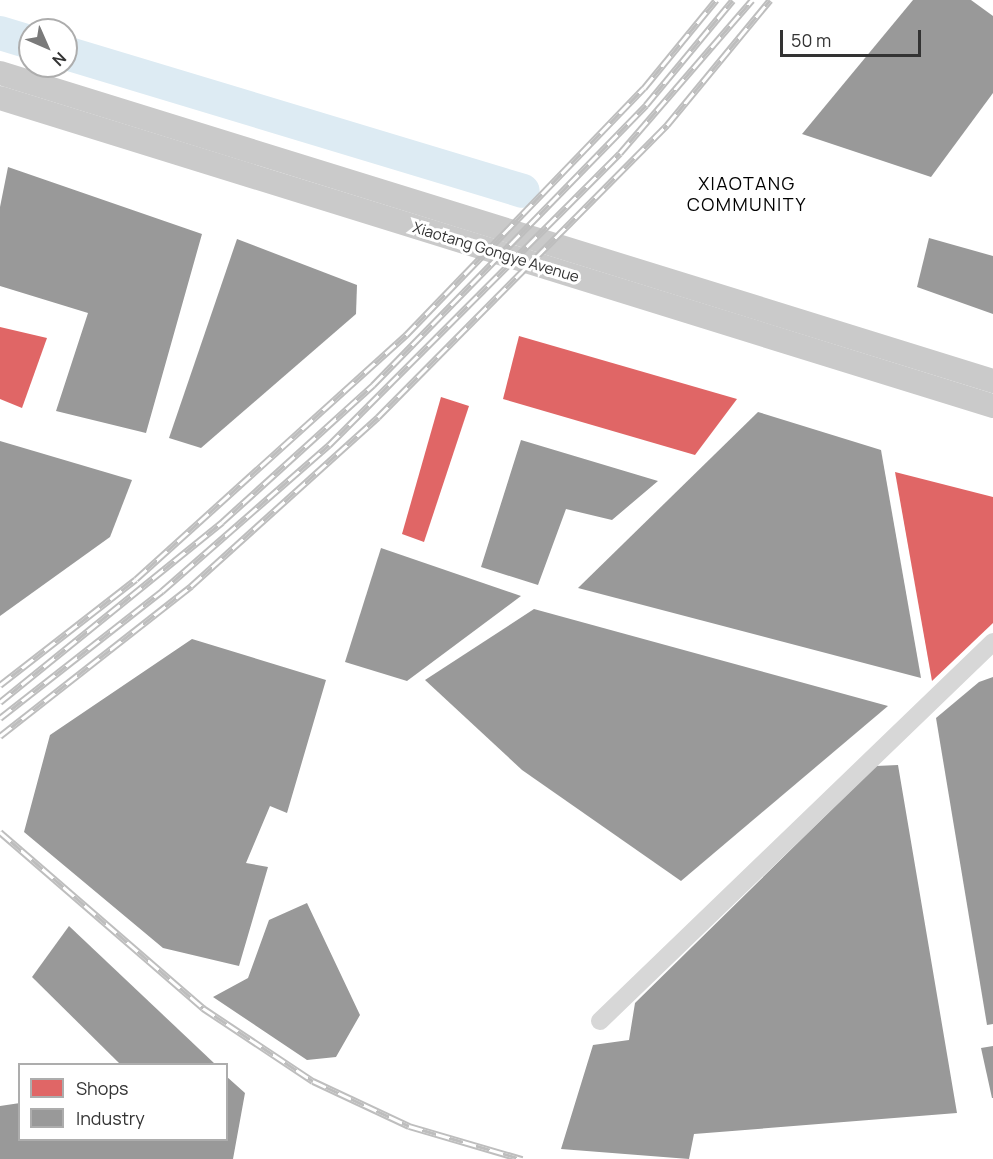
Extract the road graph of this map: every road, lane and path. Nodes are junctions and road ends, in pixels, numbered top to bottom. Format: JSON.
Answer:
{"nodes":[{"id":1,"x":0,"y":74,"type":"edge"},
{"id":2,"x":0,"y":98,"type":"edge"},
{"id":3,"x":993,"y":381,"type":"edge"},
{"id":4,"x":993,"y":406,"type":"edge"},
{"id":5,"x":993,"y":642,"type":"edge"},
{"id":6,"x":600,"y":1021,"type":"dead end"}],
"edges":[{"from":1,"to":3,"type":"main road","name":"Xiaotang Gongye Avenue"},
{"from":2,"to":4,"type":"main road","name":"Xiaotang Gongye Avenue"},
{"from":5,"to":6,"type":"street"}]}
